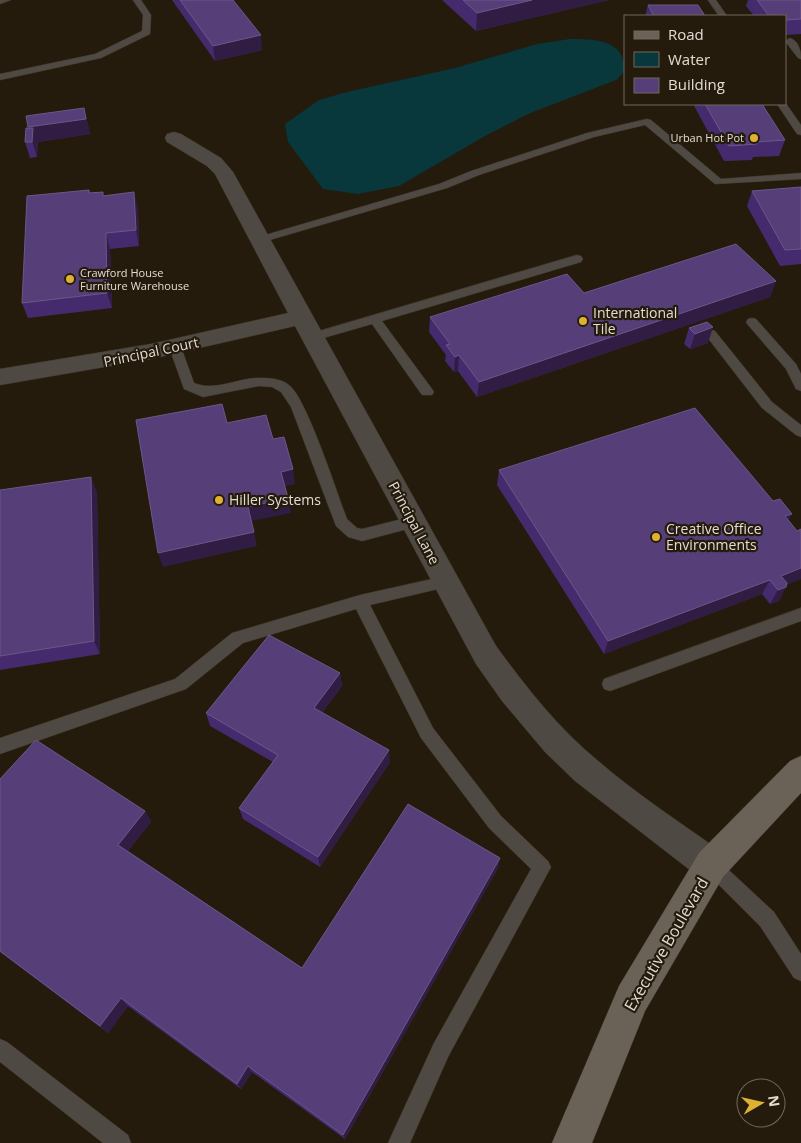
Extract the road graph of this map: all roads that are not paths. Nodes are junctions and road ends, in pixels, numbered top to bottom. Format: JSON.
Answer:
{"nodes":[{"id":1,"x":7,"y":0,"type":"edge"},
{"id":2,"x":137,"y":0,"type":"edge"},
{"id":3,"x":712,"y":0,"type":"edge"},
{"id":4,"x":0,"y":2,"type":"edge"},
{"id":5,"x":722,"y":15,"type":"edge"},
{"id":6,"x":801,"y":40,"type":"edge"},
{"id":7,"x":787,"y":41,"type":"edge"},
{"id":8,"x":801,"y":56,"type":"edge"},
{"id":9,"x":0,"y":77,"type":"edge"},
{"id":10,"x":783,"y":105,"type":"edge"},
{"id":11,"x":801,"y":132,"type":"edge"},
{"id":12,"x":174,"y":138,"type":"dead end"},
{"id":13,"x":801,"y":176,"type":"edge"},
{"id":14,"x":259,"y":240,"type":"junction"},
{"id":15,"x":577,"y":259,"type":"dead end"},
{"id":16,"x":376,"y":319,"type":"junction"},
{"id":17,"x":752,"y":322,"type":"dead end"},
{"id":18,"x":307,"y":327,"type":"junction"},
{"id":19,"x":711,"y":334,"type":"edge"},
{"id":20,"x":175,"y":347,"type":"junction"},
{"id":21,"x":0,"y":378,"type":"edge"},
{"id":22,"x":801,"y":386,"type":"edge"},
{"id":23,"x":427,"y":392,"type":"dead end"},
{"id":24,"x":801,"y":432,"type":"edge"},
{"id":25,"x":414,"y":522,"type":"junction"},
{"id":26,"x":446,"y":582,"type":"junction"},
{"id":27,"x":360,"y":602,"type":"junction"},
{"id":28,"x":801,"y":614,"type":"edge"},
{"id":29,"x":610,"y":684,"type":"dead end"},
{"id":30,"x":0,"y":746,"type":"edge"},
{"id":31,"x":801,"y":771,"type":"edge"},
{"id":32,"x":711,"y":865,"type":"junction"},
{"id":33,"x":801,"y":971,"type":"edge"},
{"id":34,"x":0,"y":1049,"type":"edge"},
{"id":35,"x":120,"y":1143,"type":"edge"},
{"id":36,"x":399,"y":1143,"type":"edge"},
{"id":37,"x":572,"y":1143,"type":"edge"}],
"edges":[{"from":1,"to":4,"type":"lane"},
{"from":2,"to":9,"type":"lane"},
{"from":3,"to":5,"type":"lane"},
{"from":6,"to":7,"type":"lane"},
{"from":7,"to":8,"type":"lane"},
{"from":10,"to":11,"type":"lane"},
{"from":12,"to":14,"type":"street","name":"Principal Lane"},
{"from":13,"to":14,"type":"lane"},
{"from":14,"to":18,"type":"street","name":"Principal Lane"},
{"from":15,"to":16,"type":"lane"},
{"from":16,"to":18,"type":"lane"},
{"from":16,"to":23,"type":"lane"},
{"from":17,"to":22,"type":"lane"},
{"from":18,"to":20,"type":"street","name":"Principal Court"},
{"from":18,"to":25,"type":"street","name":"Principal Lane"},
{"from":19,"to":24,"type":"lane"},
{"from":20,"to":21,"type":"street","name":"Principal Court"},
{"from":20,"to":25,"type":"lane"},
{"from":25,"to":26,"type":"street","name":"Principal Lane"},
{"from":26,"to":27,"type":"lane"},
{"from":26,"to":32,"type":"street","name":"Principal Lane"},
{"from":27,"to":30,"type":"lane"},
{"from":27,"to":36,"type":"lane"},
{"from":28,"to":29,"type":"lane"},
{"from":31,"to":32,"type":"street","name":"Executive Boulevard"},
{"from":32,"to":33,"type":"lane"},
{"from":32,"to":37,"type":"street","name":"Executive Boulevard"},
{"from":34,"to":35,"type":"lane"}]}
